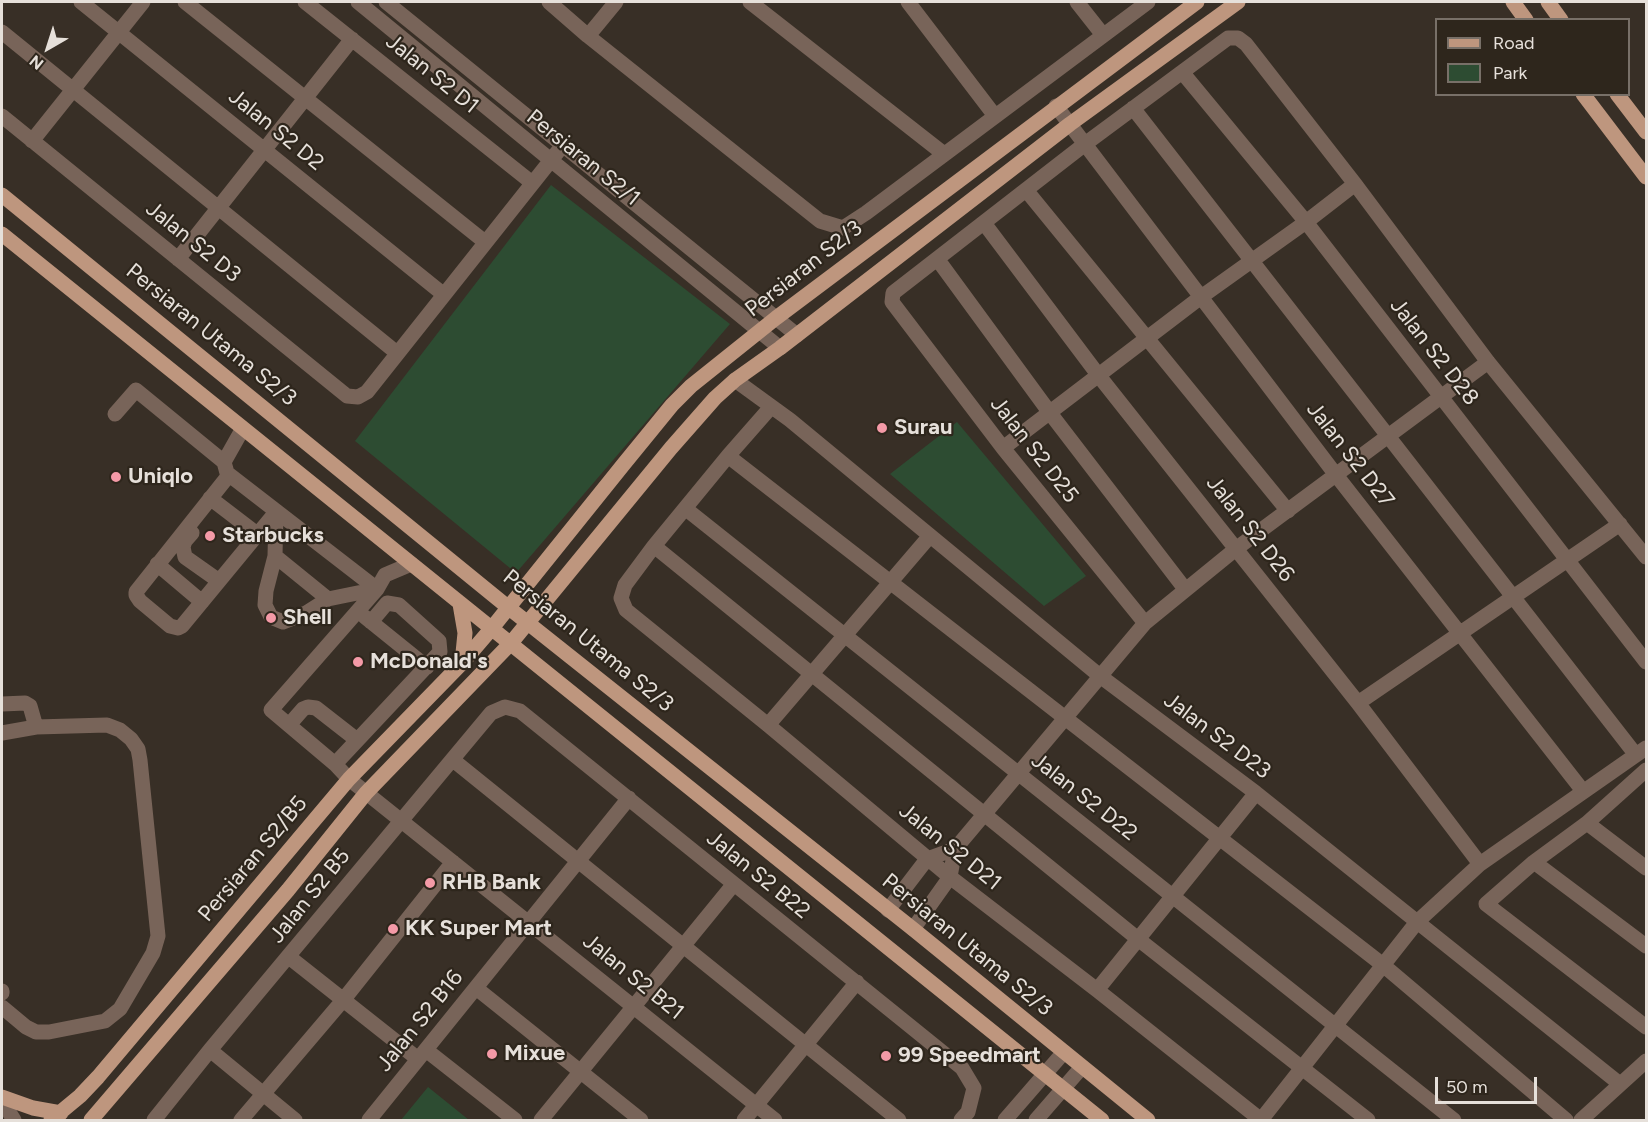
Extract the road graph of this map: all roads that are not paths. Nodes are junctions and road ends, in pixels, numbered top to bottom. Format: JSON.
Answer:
{"nodes":[{"id":1,"x":81,"y":2,"type":"edge"},
{"id":2,"x":143,"y":2,"type":"edge"},
{"id":3,"x":185,"y":2,"type":"edge"},
{"id":4,"x":305,"y":2,"type":"edge"},
{"id":5,"x":358,"y":2,"type":"edge"},
{"id":6,"x":386,"y":2,"type":"edge"},
{"id":7,"x":549,"y":2,"type":"edge"},
{"id":8,"x":616,"y":2,"type":"edge"},
{"id":9,"x":750,"y":2,"type":"edge"},
{"id":10,"x":908,"y":2,"type":"edge"},
{"id":11,"x":1077,"y":2,"type":"edge"},
{"id":12,"x":1148,"y":2,"type":"edge"},
{"id":13,"x":1197,"y":2,"type":"edge"},
{"id":14,"x":1238,"y":2,"type":"edge"},
{"id":15,"x":1513,"y":2,"type":"edge"},
{"id":16,"x":1548,"y":2,"type":"edge"},
{"id":17,"x":1525,"y":18,"type":"edge"},
{"id":18,"x":1560,"y":18,"type":"edge"},
{"id":19,"x":2,"y":32,"type":"edge"},
{"id":20,"x":118,"y":32,"type":"junction"},
{"id":21,"x":1103,"y":35,"type":"junction"},
{"id":22,"x":588,"y":36,"type":"junction"},
{"id":23,"x":352,"y":39,"type":"junction"},
{"id":24,"x":1182,"y":72,"type":"junction"},
{"id":25,"x":73,"y":90,"type":"junction"},
{"id":26,"x":1585,"y":96,"type":"edge"},
{"id":27,"x":1619,"y":96,"type":"edge"},
{"id":28,"x":305,"y":97,"type":"junction"},
{"id":29,"x":1056,"y":106,"type":"junction"},
{"id":30,"x":1133,"y":108,"type":"junction"},
{"id":31,"x":2,"y":116,"type":"edge"},
{"id":32,"x":995,"y":116,"type":"junction"},
{"id":33,"x":1070,"y":124,"type":"junction"},
{"id":34,"x":1647,"y":132,"type":"edge"},
{"id":35,"x":32,"y":141,"type":"junction"},
{"id":36,"x":1084,"y":144,"type":"junction"},
{"id":37,"x":563,"y":145,"type":"junction"},
{"id":38,"x":264,"y":149,"type":"junction"},
{"id":39,"x":944,"y":154,"type":"junction"},
{"id":40,"x":550,"y":160,"type":"junction"},
{"id":41,"x":1647,"y":177,"type":"edge"},
{"id":42,"x":531,"y":182,"type":"junction"},
{"id":43,"x":1355,"y":184,"type":"junction"},
{"id":44,"x":1026,"y":190,"type":"junction"},
{"id":45,"x":2,"y":195,"type":"edge"},
{"id":46,"x":219,"y":207,"type":"junction"},
{"id":47,"x":1306,"y":222,"type":"junction"},
{"id":48,"x":984,"y":223,"type":"junction"},
{"id":49,"x":2,"y":234,"type":"edge"},
{"id":50,"x":485,"y":242,"type":"junction"},
{"id":51,"x":2,"y":245,"type":"edge"},
{"id":52,"x":29,"y":256,"type":"junction"},
{"id":53,"x":178,"y":259,"type":"junction"},
{"id":54,"x":938,"y":260,"type":"junction"},
{"id":55,"x":1251,"y":261,"type":"junction"},
{"id":56,"x":443,"y":294,"type":"junction"},
{"id":57,"x":1202,"y":297,"type":"junction"},
{"id":58,"x":776,"y":318,"type":"junction"},
{"id":59,"x":760,"y":331,"type":"junction"},
{"id":60,"x":797,"y":335,"type":"junction"},
{"id":61,"x":1148,"y":339,"type":"junction"},
{"id":62,"x":780,"y":348,"type":"junction"},
{"id":63,"x":397,"y":353,"type":"junction"},
{"id":64,"x":1488,"y":362,"type":"junction"},
{"id":65,"x":1099,"y":376,"type":"junction"},
{"id":66,"x":735,"y":380,"type":"junction"},
{"id":67,"x":1440,"y":398,"type":"junction"},
{"id":68,"x":771,"y":407,"type":"junction"},
{"id":69,"x":1050,"y":412,"type":"junction"},
{"id":70,"x":115,"y":414,"type":"dead end"},
{"id":71,"x":243,"y":430,"type":"junction"},
{"id":72,"x":1387,"y":437,"type":"junction"},
{"id":73,"x":1003,"y":448,"type":"junction"},
{"id":74,"x":728,"y":456,"type":"junction"},
{"id":75,"x":226,"y":470,"type":"junction"},
{"id":76,"x":1336,"y":475,"type":"junction"},
{"id":77,"x":214,"y":501,"type":"junction"},
{"id":78,"x":686,"y":509,"type":"junction"},
{"id":79,"x":1288,"y":511,"type":"junction"},
{"id":80,"x":276,"y":512,"type":"junction"},
{"id":81,"x":1620,"y":524,"type":"junction"},
{"id":82,"x":257,"y":534,"type":"junction"},
{"id":83,"x":929,"y":537,"type":"junction"},
{"id":84,"x":654,"y":546,"type":"junction"},
{"id":85,"x":1237,"y":548,"type":"junction"},
{"id":86,"x":275,"y":555,"type":"junction"},
{"id":87,"x":1647,"y":557,"type":"edge"},
{"id":88,"x":1568,"y":560,"type":"junction"},
{"id":89,"x":157,"y":564,"type":"junction"},
{"id":90,"x":411,"y":564,"type":"junction"},
{"id":91,"x":219,"y":581,"type":"junction"},
{"id":92,"x":891,"y":582,"type":"junction"},
{"id":93,"x":377,"y":588,"type":"junction"},
{"id":94,"x":1185,"y":589,"type":"junction"},
{"id":95,"x":1514,"y":597,"type":"junction"},
{"id":96,"x":328,"y":599,"type":"junction"},
{"id":97,"x":202,"y":602,"type":"junction"},
{"id":98,"x":460,"y":603,"type":"junction"},
{"id":99,"x":509,"y":608,"type":"junction"},
{"id":100,"x":357,"y":611,"type":"junction"},
{"id":101,"x":371,"y":622,"type":"junction"},
{"id":102,"x":528,"y":623,"type":"junction"},
{"id":103,"x":1145,"y":624,"type":"junction"},
{"id":104,"x":492,"y":628,"type":"junction"},
{"id":105,"x":1460,"y":633,"type":"junction"},
{"id":106,"x":845,"y":635,"type":"junction"},
{"id":107,"x":511,"y":643,"type":"junction"},
{"id":108,"x":536,"y":662,"type":"junction"},
{"id":109,"x":1647,"y":662,"type":"edge"},
{"id":110,"x":462,"y":663,"type":"junction"},
{"id":111,"x":427,"y":667,"type":"junction"},
{"id":112,"x":488,"y":668,"type":"junction"},
{"id":113,"x":812,"y":674,"type":"junction"},
{"id":114,"x":1100,"y":676,"type":"junction"},
{"id":115,"x":1358,"y":703,"type":"junction"},
{"id":116,"x":2,"y":704,"type":"edge"},
{"id":117,"x":505,"y":707,"type":"joint"},
{"id":118,"x":1066,"y":717,"type":"junction"},
{"id":119,"x":289,"y":725,"type":"junction"},
{"id":120,"x":768,"y":725,"type":"junction"},
{"id":121,"x":36,"y":727,"type":"junction"},
{"id":122,"x":2,"y":733,"type":"edge"},
{"id":123,"x":357,"y":740,"type":"junction"},
{"id":124,"x":1642,"y":752,"type":"edge"},
{"id":125,"x":453,"y":760,"type":"junction"},
{"id":126,"x":335,"y":764,"type":"junction"},
{"id":127,"x":1018,"y":774,"type":"junction"},
{"id":128,"x":1645,"y":774,"type":"edge"},
{"id":129,"x":350,"y":779,"type":"junction"},
{"id":130,"x":1583,"y":791,"type":"junction"},
{"id":131,"x":366,"y":793,"type":"junction"},
{"id":132,"x":1256,"y":793,"type":"junction"},
{"id":133,"x":629,"y":798,"type":"junction"},
{"id":134,"x":984,"y":814,"type":"junction"},
{"id":135,"x":401,"y":820,"type":"junction"},
{"id":136,"x":1587,"y":822,"type":"junction"},
{"id":137,"x":1220,"y":837,"type":"junction"},
{"id":138,"x":955,"y":849,"type":"junction"},
{"id":139,"x":927,"y":859,"type":"junction"},
{"id":140,"x":577,"y":861,"type":"junction"},
{"id":141,"x":453,"y":862,"type":"junction"},
{"id":142,"x":1534,"y":862,"type":"junction"},
{"id":143,"x":1480,"y":864,"type":"junction"},
{"id":144,"x":1647,"y":868,"type":"edge"},
{"id":145,"x":950,"y":877,"type":"junction"},
{"id":146,"x":733,"y":885,"type":"junction"},
{"id":147,"x":1173,"y":896,"type":"junction"},
{"id":148,"x":888,"y":910,"type":"junction"},
{"id":149,"x":1417,"y":922,"type":"junction"},
{"id":150,"x":528,"y":923,"type":"junction"},
{"id":151,"x":913,"y":929,"type":"junction"},
{"id":152,"x":1138,"y":939,"type":"junction"},
{"id":153,"x":684,"y":946,"type":"junction"},
{"id":154,"x":1647,"y":946,"type":"edge"},
{"id":155,"x":289,"y":957,"type":"junction"},
{"id":156,"x":1383,"y":965,"type":"junction"},
{"id":157,"x":857,"y":982,"type":"junction"},
{"id":158,"x":476,"y":988,"type":"junction"},
{"id":159,"x":1097,"y":990,"type":"junction"},
{"id":160,"x":344,"y":999,"type":"junction"},
{"id":161,"x":2,"y":1007,"type":"edge"},
{"id":162,"x":634,"y":1007,"type":"junction"},
{"id":163,"x":1335,"y":1026,"type":"junction"},
{"id":164,"x":1647,"y":1028,"type":"edge"},
{"id":165,"x":806,"y":1045,"type":"junction"},
{"id":166,"x":210,"y":1050,"type":"junction"},
{"id":167,"x":1064,"y":1052,"type":"junction"},
{"id":168,"x":422,"y":1054,"type":"junction"},
{"id":169,"x":1647,"y":1061,"type":"edge"},
{"id":170,"x":1082,"y":1067,"type":"junction"},
{"id":171,"x":1302,"y":1067,"type":"junction"},
{"id":172,"x":581,"y":1071,"type":"junction"},
{"id":173,"x":1045,"y":1074,"type":"junction"},
{"id":174,"x":1620,"y":1084,"type":"junction"},
{"id":175,"x":1063,"y":1089,"type":"junction"},
{"id":176,"x":263,"y":1095,"type":"junction"},
{"id":177,"x":2,"y":1099,"type":"edge"},
{"id":178,"x":757,"y":1106,"type":"junction"},
{"id":179,"x":56,"y":1117,"type":"edge"},
{"id":180,"x":14,"y":1120,"type":"edge"},
{"id":181,"x":92,"y":1120,"type":"edge"},
{"id":182,"x":154,"y":1120,"type":"edge"},
{"id":183,"x":242,"y":1120,"type":"edge"},
{"id":184,"x":295,"y":1120,"type":"edge"},
{"id":185,"x":369,"y":1120,"type":"edge"},
{"id":186,"x":515,"y":1120,"type":"edge"},
{"id":187,"x":541,"y":1120,"type":"edge"},
{"id":188,"x":641,"y":1120,"type":"edge"},
{"id":189,"x":744,"y":1120,"type":"edge"},
{"id":190,"x":776,"y":1120,"type":"edge"},
{"id":191,"x":898,"y":1120,"type":"edge"},
{"id":192,"x":961,"y":1120,"type":"edge"},
{"id":193,"x":1005,"y":1120,"type":"edge"},
{"id":194,"x":1036,"y":1120,"type":"edge"},
{"id":195,"x":1102,"y":1120,"type":"edge"},
{"id":196,"x":1148,"y":1120,"type":"edge"},
{"id":197,"x":1261,"y":1120,"type":"edge"},
{"id":198,"x":1368,"y":1120,"type":"edge"},
{"id":199,"x":1454,"y":1120,"type":"edge"},
{"id":200,"x":1566,"y":1120,"type":"edge"},
{"id":201,"x":1581,"y":1120,"type":"edge"}],
"edges":[{"from":1,"to":20,"type":"street","name":"Jalan S2 D2"},
{"from":2,"to":20,"type":"street"},
{"from":3,"to":28,"type":"street"},
{"from":4,"to":23,"type":"street","name":"Jalan S2 D1"},
{"from":5,"to":40,"type":"street","name":"Persiaran S2/1"},
{"from":6,"to":37,"type":"street","name":"Persiaran S2/1"},
{"from":7,"to":22,"type":"street"},
{"from":8,"to":22,"type":"street"},
{"from":9,"to":39,"type":"street"},
{"from":10,"to":32,"type":"street"},
{"from":11,"to":21,"type":"street"},
{"from":12,"to":21,"type":"street"},
{"from":13,"to":29,"type":"main road","name":"Persiaran S2/3"},
{"from":14,"to":33,"type":"main road","name":"Persiaran S2/B5"},
{"from":15,"to":17,"type":"main road"},
{"from":16,"to":18,"type":"main road"},
{"from":19,"to":25,"type":"street"},
{"from":20,"to":25,"type":"street"},
{"from":20,"to":38,"type":"street","name":"Jalan S2 D2"},
{"from":21,"to":32,"type":"street"},
{"from":22,"to":39,"type":"street"},
{"from":23,"to":28,"type":"street"},
{"from":23,"to":42,"type":"street","name":"Jalan S2 D1"},
{"from":24,"to":30,"type":"street"},
{"from":24,"to":43,"type":"street"},
{"from":24,"to":47,"type":"street","name":"Jalan S2 D28"},
{"from":25,"to":35,"type":"street"},
{"from":25,"to":46,"type":"street"},
{"from":26,"to":41,"type":"main road"},
{"from":27,"to":34,"type":"main road"},
{"from":28,"to":38,"type":"street"},
{"from":28,"to":50,"type":"street"},
{"from":29,"to":33,"type":"street","name":"Jalan S2 D27"},
{"from":29,"to":58,"type":"main road","name":"Persiaran S2/3"},
{"from":30,"to":36,"type":"street"},
{"from":30,"to":55,"type":"street"},
{"from":31,"to":35,"type":"street","name":"Jalan S2 D3"},
{"from":32,"to":39,"type":"street"},
{"from":33,"to":36,"type":"street","name":"Jalan S2 D27"},
{"from":33,"to":60,"type":"main road","name":"Persiaran S2/B5"},
{"from":35,"to":53,"type":"street","name":"Jalan S2 D3"},
{"from":36,"to":44,"type":"street"},
{"from":36,"to":57,"type":"street","name":"Jalan S2 D27"},
{"from":37,"to":40,"type":"street"},
{"from":37,"to":58,"type":"street","name":"Persiaran S2/1"},
{"from":38,"to":46,"type":"street"},
{"from":38,"to":56,"type":"street","name":"Jalan S2 D2"},
{"from":40,"to":42,"type":"street"},
{"from":40,"to":59,"type":"street","name":"Persiaran S2/1"},
{"from":42,"to":50,"type":"street"},
{"from":43,"to":47,"type":"street"},
{"from":43,"to":64,"type":"street"},
{"from":44,"to":48,"type":"street"},
{"from":44,"to":61,"type":"street"},
{"from":45,"to":99,"type":"main road","name":"Persiaran Utama S2/3"},
{"from":46,"to":53,"type":"street"},
{"from":46,"to":63,"type":"street"},
{"from":47,"to":55,"type":"street"},
{"from":47,"to":67,"type":"street","name":"Jalan S2 D28"},
{"from":48,"to":54,"type":"street"},
{"from":48,"to":65,"type":"street","name":"Jalan S2 D26"},
{"from":49,"to":52,"type":"main road"},
{"from":50,"to":56,"type":"street"},
{"from":51,"to":52,"type":"main road"},
{"from":52,"to":71,"type":"main road"},
{"from":53,"to":63,"type":"street","name":"Jalan S2 D3"},
{"from":54,"to":69,"type":"street"},
{"from":54,"to":73,"type":"street","name":"Jalan S2 D25"},
{"from":55,"to":57,"type":"street"},
{"from":55,"to":72,"type":"street"},
{"from":56,"to":63,"type":"street"},
{"from":57,"to":61,"type":"street"},
{"from":57,"to":76,"type":"street","name":"Jalan S2 D27"},
{"from":58,"to":59,"type":"main road","name":"Persiaran S2/3"},
{"from":58,"to":60,"type":"street","name":"Persiaran S2/1"},
{"from":59,"to":62,"type":"street","name":"Persiaran S2/1"},
{"from":59,"to":99,"type":"main road","name":"Persiaran S2/3"},
{"from":60,"to":62,"type":"main road","name":"Persiaran S2/B5"},
{"from":61,"to":65,"type":"street"},
{"from":61,"to":79,"type":"street"},
{"from":62,"to":66,"type":"main road","name":"Persiaran S2/B5"},
{"from":64,"to":67,"type":"street"},
{"from":64,"to":81,"type":"street"},
{"from":65,"to":69,"type":"street"},
{"from":65,"to":85,"type":"street","name":"Jalan S2 D26"},
{"from":66,"to":68,"type":"street","name":"Jalan S2 D23"},
{"from":66,"to":102,"type":"main road","name":"Persiaran S2/B5"},
{"from":67,"to":72,"type":"street"},
{"from":67,"to":88,"type":"street","name":"Jalan S2 D28"},
{"from":68,"to":74,"type":"street"},
{"from":68,"to":83,"type":"street","name":"Jalan S2 D23"},
{"from":69,"to":73,"type":"street"},
{"from":69,"to":94,"type":"street"},
{"from":70,"to":75,"type":"street"},
{"from":71,"to":75,"type":"street"},
{"from":71,"to":90,"type":"main road"},
{"from":72,"to":76,"type":"street"},
{"from":72,"to":95,"type":"street"},
{"from":73,"to":103,"type":"street","name":"Jalan S2 D25"},
{"from":74,"to":78,"type":"street"},
{"from":74,"to":92,"type":"street"},
{"from":75,"to":77,"type":"street"},
{"from":75,"to":80,"type":"street"},
{"from":76,"to":79,"type":"street"},
{"from":76,"to":105,"type":"street","name":"Jalan S2 D27"},
{"from":77,"to":82,"type":"street"},
{"from":77,"to":89,"type":"street"},
{"from":77,"to":91,"type":"street"},
{"from":78,"to":84,"type":"street"},
{"from":78,"to":106,"type":"street","name":"Jalan S2 D22"},
{"from":79,"to":85,"type":"street"},
{"from":80,"to":82,"type":"street"},
{"from":80,"to":86,"type":"street"},
{"from":80,"to":93,"type":"street"},
{"from":81,"to":87,"type":"street"},
{"from":81,"to":88,"type":"street"},
{"from":82,"to":91,"type":"street"},
{"from":83,"to":92,"type":"street"},
{"from":83,"to":114,"type":"street","name":"Jalan S2 D23"},
{"from":84,"to":113,"type":"street"},
{"from":84,"to":120,"type":"street","name":"Jalan S2 D21"},
{"from":85,"to":94,"type":"street"},
{"from":85,"to":115,"type":"street","name":"Jalan S2 D26"},
{"from":86,"to":96,"type":"street"},
{"from":86,"to":96,"type":"street"},
{"from":88,"to":95,"type":"street"},
{"from":88,"to":109,"type":"street","name":"Jalan S2 D28"},
{"from":89,"to":97,"type":"street"},
{"from":89,"to":97,"type":"street"},
{"from":90,"to":93,"type":"street"},
{"from":90,"to":98,"type":"main road"},
{"from":91,"to":97,"type":"street"},
{"from":92,"to":106,"type":"street"},
{"from":92,"to":118,"type":"street"},
{"from":93,"to":96,"type":"street"},
{"from":93,"to":100,"type":"street"},
{"from":94,"to":103,"type":"street"},
{"from":95,"to":105,"type":"street"},
{"from":95,"to":124,"type":"street"},
{"from":98,"to":104,"type":"main road"},
{"from":98,"to":110,"type":"main road"},
{"from":99,"to":102,"type":"main road","name":"Persiaran Utama S2/3"},
{"from":99,"to":104,"type":"main road","name":"Persiaran S2/3"},
{"from":100,"to":101,"type":"street"},
{"from":100,"to":119,"type":"street","name":"Jalan S2 B21"},
{"from":101,"to":111,"type":"street"},
{"from":101,"to":111,"type":"street"},
{"from":102,"to":107,"type":"main road","name":"Persiaran S2/B5"},
{"from":102,"to":148,"type":"main road","name":"Persiaran Utama S2/3"},
{"from":103,"to":114,"type":"street"},
{"from":104,"to":107,"type":"main road"},
{"from":104,"to":110,"type":"main road","name":"Persiaran S2/B5"},
{"from":105,"to":115,"type":"street"},
{"from":105,"to":130,"type":"street","name":"Jalan S2 D27"},
{"from":106,"to":113,"type":"street"},
{"from":106,"to":127,"type":"street","name":"Jalan S2 D22"},
{"from":107,"to":108,"type":"main road"},
{"from":107,"to":112,"type":"main road","name":"Persiaran S2/B5"},
{"from":108,"to":112,"type":"main road"},
{"from":108,"to":173,"type":"main road"},
{"from":110,"to":129,"type":"main road","name":"Persiaran S2/B5"},
{"from":111,"to":123,"type":"street"},
{"from":112,"to":131,"type":"main road","name":"Persiaran S2/B5"},
{"from":113,"to":120,"type":"street"},
{"from":113,"to":134,"type":"street"},
{"from":114,"to":118,"type":"street"},
{"from":114,"to":132,"type":"street","name":"Jalan S2 D23"},
{"from":115,"to":143,"type":"street","name":"Jalan S2 D26"},
{"from":116,"to":121,"type":"street"},
{"from":117,"to":125,"type":"street","name":"Jalan S2 B5"},
{"from":117,"to":133,"type":"street","name":"Jalan S2 B22"},
{"from":118,"to":127,"type":"street"},
{"from":118,"to":137,"type":"street"},
{"from":119,"to":123,"type":"street"},
{"from":119,"to":126,"type":"street","name":"Jalan S2 B21"},
{"from":120,"to":139,"type":"street","name":"Jalan S2 D21"},
{"from":121,"to":122,"type":"street"},
{"from":121,"to":161,"type":"street"},
{"from":123,"to":126,"type":"street"},
{"from":124,"to":130,"type":"street"},
{"from":125,"to":135,"type":"street","name":"Jalan S2 B5"},
{"from":125,"to":140,"type":"street"},
{"from":126,"to":129,"type":"street","name":"Jalan S2 B21"},
{"from":127,"to":134,"type":"street"},
{"from":127,"to":147,"type":"street","name":"Jalan S2 D22"},
{"from":128,"to":136,"type":"street"},
{"from":129,"to":131,"type":"street","name":"Jalan S2 B21"},
{"from":129,"to":179,"type":"main road","name":"Persiaran S2/B5"},
{"from":130,"to":143,"type":"street"},
{"from":131,"to":135,"type":"street","name":"Jalan S2 B21"},
{"from":131,"to":181,"type":"main road","name":"Persiaran S2/B5"},
{"from":132,"to":137,"type":"street"},
{"from":132,"to":149,"type":"street","name":"Jalan S2 D23"},
{"from":133,"to":140,"type":"street","name":"Jalan S2 B16"},
{"from":133,"to":146,"type":"street","name":"Jalan S2 B22"},
{"from":134,"to":138,"type":"street"},
{"from":134,"to":152,"type":"street"},
{"from":135,"to":141,"type":"street","name":"Jalan S2 B21"},
{"from":135,"to":155,"type":"street","name":"Jalan S2 B5"},
{"from":136,"to":142,"type":"street"},
{"from":136,"to":144,"type":"street"},
{"from":137,"to":147,"type":"street"},
{"from":137,"to":156,"type":"street"},
{"from":138,"to":139,"type":"street"},
{"from":138,"to":145,"type":"street"},
{"from":139,"to":145,"type":"street","name":"Jalan S2 D21"},
{"from":139,"to":148,"type":"street"},
{"from":140,"to":150,"type":"street","name":"Jalan S2 B16"},
{"from":140,"to":153,"type":"street"},
{"from":141,"to":150,"type":"street","name":"Jalan S2 B21"},
{"from":141,"to":160,"type":"street"},
{"from":142,"to":154,"type":"street"},
{"from":142,"to":164,"type":"street"},
{"from":143,"to":149,"type":"street"},
{"from":145,"to":151,"type":"street"},
{"from":145,"to":159,"type":"street","name":"Jalan S2 D21"},
{"from":146,"to":153,"type":"street"},
{"from":146,"to":157,"type":"street","name":"Jalan S2 B22"},
{"from":147,"to":152,"type":"street"},
{"from":147,"to":163,"type":"street","name":"Jalan S2 D22"},
{"from":148,"to":151,"type":"main road","name":"Persiaran Utama S2/3"},
{"from":149,"to":156,"type":"street"},
{"from":149,"to":174,"type":"street","name":"Jalan S2 D23"},
{"from":150,"to":158,"type":"street","name":"Jalan S2 B16"},
{"from":150,"to":162,"type":"street","name":"Jalan S2 B21"},
{"from":151,"to":167,"type":"main road","name":"Persiaran Utama S2/3"},
{"from":152,"to":159,"type":"street"},
{"from":152,"to":171,"type":"street"},
{"from":153,"to":162,"type":"street"},
{"from":153,"to":165,"type":"street"},
{"from":155,"to":160,"type":"street"},
{"from":155,"to":166,"type":"street","name":"Jalan S2 B5"},
{"from":156,"to":163,"type":"street"},
{"from":156,"to":200,"type":"street"},
{"from":157,"to":165,"type":"street"},
{"from":157,"to":192,"type":"street","name":"Jalan S2 B22"},
{"from":158,"to":168,"type":"street","name":"Jalan S2 B16"},
{"from":158,"to":172,"type":"street"},
{"from":159,"to":197,"type":"street","name":"Jalan S2 D21"},
{"from":160,"to":168,"type":"street"},
{"from":160,"to":176,"type":"street"},
{"from":162,"to":172,"type":"street"},
{"from":162,"to":178,"type":"street","name":"Jalan S2 B21"},
{"from":163,"to":171,"type":"street"},
{"from":163,"to":199,"type":"street","name":"Jalan S2 D22"},
{"from":165,"to":178,"type":"street"},
{"from":165,"to":191,"type":"street"},
{"from":166,"to":176,"type":"street"},
{"from":166,"to":182,"type":"street","name":"Jalan S2 B5"},
{"from":167,"to":170,"type":"main road","name":"Persiaran Utama S2/3"},
{"from":167,"to":173,"type":"street"},
{"from":168,"to":185,"type":"street","name":"Jalan S2 B16"},
{"from":168,"to":186,"type":"street"},
{"from":169,"to":174,"type":"street"},
{"from":170,"to":175,"type":"street"},
{"from":170,"to":196,"type":"main road","name":"Persiaran Utama S2/3"},
{"from":171,"to":197,"type":"street"},
{"from":171,"to":198,"type":"street"},
{"from":172,"to":187,"type":"street"},
{"from":172,"to":188,"type":"street"},
{"from":173,"to":175,"type":"main road"},
{"from":173,"to":193,"type":"street"},
{"from":174,"to":201,"type":"street"},
{"from":175,"to":194,"type":"street"},
{"from":175,"to":195,"type":"main road"},
{"from":176,"to":183,"type":"street"},
{"from":176,"to":184,"type":"street"},
{"from":177,"to":179,"type":"main road"},
{"from":177,"to":180,"type":"street"},
{"from":178,"to":189,"type":"street"},
{"from":178,"to":190,"type":"street","name":"Jalan S2 B21"}]}
